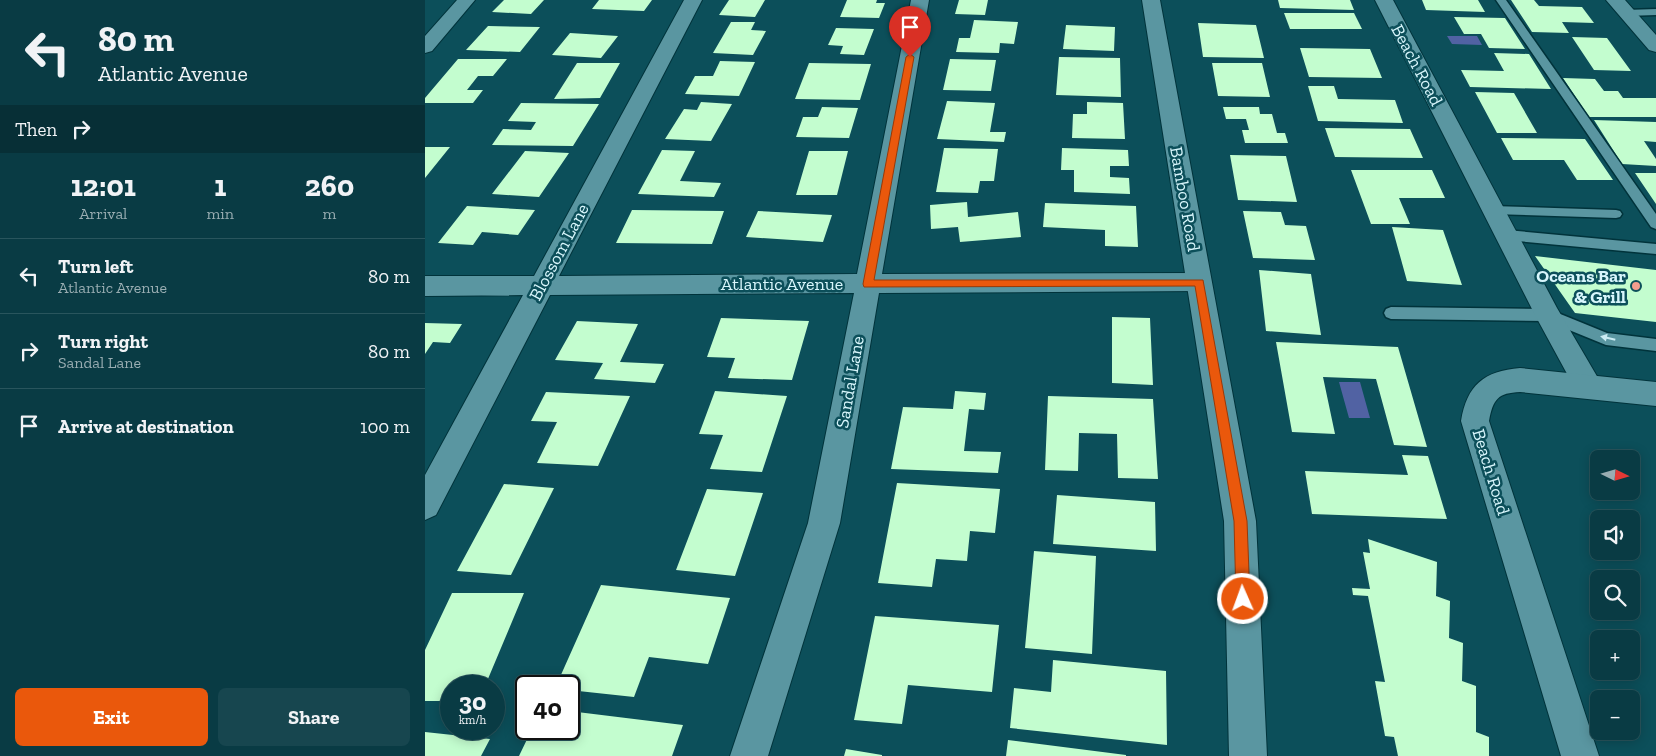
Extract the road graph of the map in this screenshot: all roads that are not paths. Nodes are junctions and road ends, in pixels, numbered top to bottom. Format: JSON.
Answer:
{"nodes":[{"id":1,"x":466,"y":0,"type":"edge"},
{"id":2,"x":693,"y":0,"type":"edge"},
{"id":3,"x":920,"y":0,"type":"edge"},
{"id":4,"x":1151,"y":0,"type":"edge"},
{"id":5,"x":1384,"y":0,"type":"edge"},
{"id":6,"x":1501,"y":0,"type":"edge"},
{"id":7,"x":1621,"y":6,"type":"edge"},
{"id":8,"x":1656,"y":12,"type":"edge"},
{"id":9,"x":1656,"y":46,"type":"edge"},
{"id":10,"x":425,"y":47,"type":"edge"},
{"id":11,"x":1492,"y":210,"type":"junction"},
{"id":12,"x":1616,"y":214,"type":"dead end"},
{"id":13,"x":1656,"y":224,"type":"edge"},
{"id":14,"x":1506,"y":235,"type":"junction"},
{"id":15,"x":1656,"y":248,"type":"edge"},
{"id":16,"x":1199,"y":282,"type":"junction"},
{"id":17,"x":868,"y":284,"type":"junction"},
{"id":18,"x":541,"y":285,"type":"junction"},
{"id":19,"x":425,"y":286,"type":"edge"},
{"id":20,"x":1391,"y":313,"type":"dead end"},
{"id":21,"x":1548,"y":315,"type":"junction"},
{"id":22,"x":1656,"y":344,"type":"edge"},
{"id":23,"x":1588,"y":386,"type":"junction"},
{"id":24,"x":1656,"y":394,"type":"edge"},
{"id":25,"x":425,"y":505,"type":"edge"},
{"id":26,"x":749,"y":756,"type":"edge"},
{"id":27,"x":1248,"y":756,"type":"edge"},
{"id":28,"x":1580,"y":756,"type":"edge"}],
"edges":[{"from":1,"to":10,"type":"street"},
{"from":2,"to":18,"type":"street","name":"Blossom Lane"},
{"from":3,"to":17,"type":"street","name":"Sandal Lane"},
{"from":4,"to":16,"type":"street","name":"Bamboo Road"},
{"from":5,"to":11,"type":"street","name":"Beach Road"},
{"from":6,"to":13,"type":"lane"},
{"from":7,"to":8,"type":"lane"},
{"from":7,"to":9,"type":"street"},
{"from":11,"to":12,"type":"lane"},
{"from":11,"to":14,"type":"street","name":"Beach Road"},
{"from":14,"to":15,"type":"lane"},
{"from":14,"to":21,"type":"street","name":"Beach Road"},
{"from":16,"to":17,"type":"street","name":"Atlantic Avenue"},
{"from":16,"to":27,"type":"street","name":"Bamboo Road"},
{"from":17,"to":18,"type":"street","name":"Atlantic Avenue"},
{"from":17,"to":26,"type":"street","name":"Sandal Lane"},
{"from":18,"to":19,"type":"street","name":"Atlantic Avenue"},
{"from":18,"to":25,"type":"street","name":"Blossom Lane"},
{"from":20,"to":21,"type":"lane"},
{"from":22,"to":21,"type":"lane","one_way":true},
{"from":21,"to":23,"type":"street","name":"Beach Road"},
{"from":23,"to":24,"type":"street"},
{"from":23,"to":28,"type":"street","name":"Beach Road"}]}
